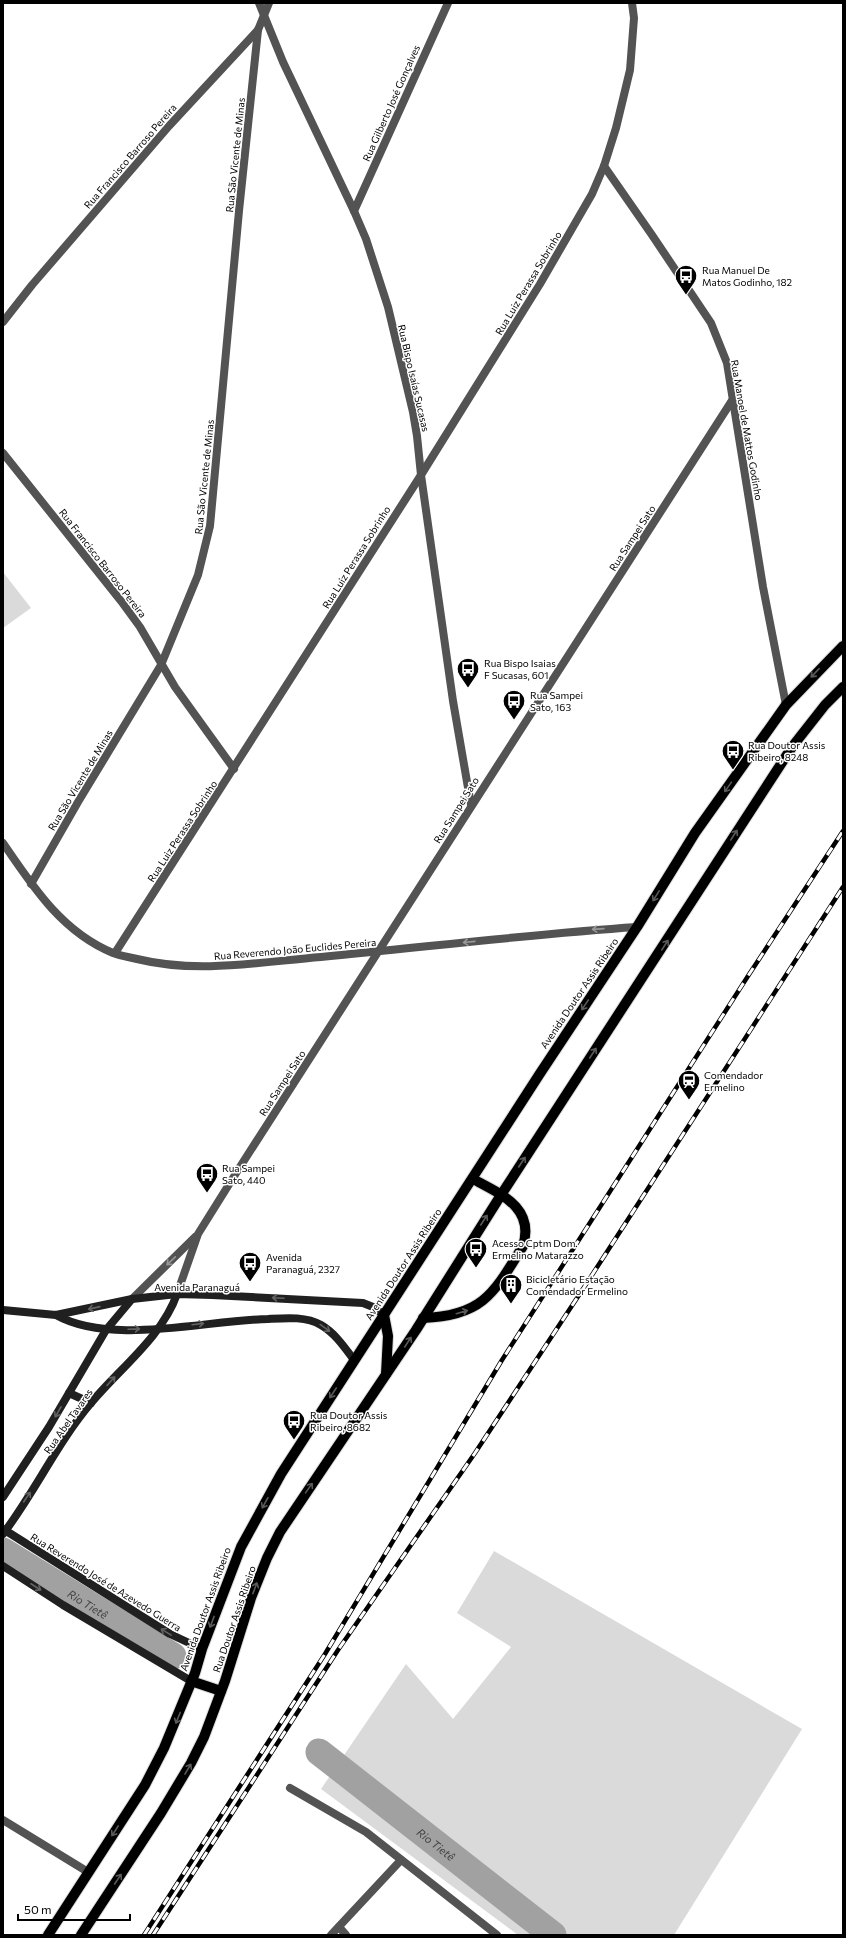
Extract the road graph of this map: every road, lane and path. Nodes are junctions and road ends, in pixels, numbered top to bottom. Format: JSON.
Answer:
{"nodes":[{"id":1,"x":259,"y":3,"type":"edge"},
{"id":2,"x":269,"y":3,"type":"edge"},
{"id":3,"x":448,"y":3,"type":"edge"},
{"id":4,"x":632,"y":3,"type":"edge"},
{"id":5,"x":264,"y":13,"type":"junction"},
{"id":6,"x":258,"y":30,"type":"junction"},
{"id":7,"x":604,"y":166,"type":"junction"},
{"id":8,"x":354,"y":211,"type":"junction"},
{"id":9,"x":3,"y":322,"type":"edge"},
{"id":10,"x":733,"y":399,"type":"junction"},
{"id":11,"x":3,"y":452,"type":"edge"},
{"id":12,"x":421,"y":475,"type":"junction"},
{"id":13,"x":843,"y":646,"type":"edge"},
{"id":14,"x":162,"y":665,"type":"junction"},
{"id":15,"x":843,"y":687,"type":"edge"},
{"id":16,"x":786,"y":705,"type":"junction"},
{"id":17,"x":234,"y":769,"type":"junction"},
{"id":18,"x":471,"y":805,"type":"junction"},
{"id":19,"x":3,"y":843,"type":"edge"},
{"id":20,"x":31,"y":884,"type":"junction"},
{"id":21,"x":637,"y":927,"type":"junction"},
{"id":22,"x":379,"y":952,"type":"junction"},
{"id":23,"x":115,"y":953,"type":"junction"},
{"id":24,"x":473,"y":1179,"type":"junction"},
{"id":25,"x":501,"y":1195,"type":"junction"},
{"id":26,"x":198,"y":1234,"type":"junction"},
{"id":27,"x":177,"y":1294,"type":"junction"},
{"id":28,"x":132,"y":1299,"type":"junction"},
{"id":29,"x":3,"y":1310,"type":"edge"},
{"id":30,"x":56,"y":1315,"type":"junction"},
{"id":31,"x":384,"y":1315,"type":"junction"},
{"id":32,"x":423,"y":1318,"type":"junction"},
{"id":33,"x":159,"y":1328,"type":"junction"},
{"id":34,"x":106,"y":1330,"type":"junction"},
{"id":35,"x":354,"y":1360,"type":"junction"},
{"id":36,"x":386,"y":1375,"type":"junction"},
{"id":37,"x":69,"y":1393,"type":"junction"},
{"id":38,"x":90,"y":1403,"type":"junction"},
{"id":39,"x":3,"y":1497,"type":"edge"},
{"id":40,"x":4,"y":1531,"type":"edge"},
{"id":41,"x":3,"y":1566,"type":"edge"},
{"id":42,"x":202,"y":1649,"type":"junction"},
{"id":43,"x":191,"y":1681,"type":"junction"},
{"id":44,"x":222,"y":1691,"type":"junction"},
{"id":45,"x":290,"y":1788,"type":"dead end"},
{"id":46,"x":3,"y":1820,"type":"edge"},
{"id":47,"x":401,"y":1860,"type":"junction"},
{"id":48,"x":88,"y":1872,"type":"junction"},
{"id":49,"x":339,"y":1927,"type":"junction"},
{"id":50,"x":48,"y":1935,"type":"edge"},
{"id":51,"x":81,"y":1935,"type":"edge"},
{"id":52,"x":331,"y":1935,"type":"edge"},
{"id":53,"x":346,"y":1935,"type":"edge"},
{"id":54,"x":496,"y":1935,"type":"edge"}],
"edges":[{"from":1,"to":5,"type":"street","name":"Rua Bispo Isaías Sucasas"},
{"from":2,"to":5,"type":"street","name":"Rua Francisco Barroso Pereira"},
{"from":3,"to":8,"type":"street","name":"Rua Gilberto José Gonçalves"},
{"from":4,"to":7,"type":"street"},
{"from":5,"to":6,"type":"street","name":"Rua Francisco Barroso Pereira"},
{"from":5,"to":8,"type":"street","name":"Rua Bispo Isaías Sucasas"},
{"from":6,"to":9,"type":"street","name":"Rua Francisco Barroso Pereira"},
{"from":6,"to":14,"type":"street","name":"Rua São Vicente de Minas"},
{"from":7,"to":10,"type":"street","name":"Rua Manoel de Mattos Godinho"},
{"from":7,"to":12,"type":"street","name":"Rua Luiz Perassa Sobrinho"},
{"from":8,"to":12,"type":"street","name":"Rua Bispo Isaías Sucasas"},
{"from":10,"to":16,"type":"street","name":"Rua Manoel de Mattos Godinho"},
{"from":10,"to":18,"type":"street","name":"Rua Sampei Sato"},
{"from":11,"to":14,"type":"street","name":"Rua Francisco Barroso Pereira"},
{"from":12,"to":17,"type":"street","name":"Rua Luiz Perassa Sobrinho"},
{"from":12,"to":18,"type":"street","name":"Rua Bispo Isaías Sucasas"},
{"from":13,"to":16,"type":"main road","name":"Avenida Doutor Assis Ribeiro","one_way":true},
{"from":14,"to":17,"type":"street","name":"Rua Francisco Barroso Pereira"},
{"from":14,"to":20,"type":"street","name":"Rua São Vicente de Minas"},
{"from":25,"to":15,"type":"main road","one_way":true},
{"from":16,"to":21,"type":"main road","name":"Avenida Doutor Assis Ribeiro","one_way":true},
{"from":17,"to":23,"type":"street","name":"Rua Luiz Perassa Sobrinho"},
{"from":18,"to":22,"type":"street","name":"Rua Sampei Sato"},
{"from":19,"to":20,"type":"street","name":"Rua Reverendo João Euclides Pereira"},
{"from":20,"to":23,"type":"street","name":"Rua Reverendo João Euclides Pereira"},
{"from":21,"to":22,"type":"street","name":"Rua Reverendo João Euclides Pereira","one_way":true},
{"from":21,"to":24,"type":"main road","name":"Avenida Doutor Assis Ribeiro","one_way":true},
{"from":22,"to":23,"type":"street","name":"Rua Reverendo João Euclides Pereira"},
{"from":22,"to":26,"type":"street","name":"Rua Sampei Sato"},
{"from":24,"to":25,"type":"main road"},
{"from":24,"to":31,"type":"main road","name":"Avenida Doutor Assis Ribeiro"},
{"from":32,"to":25,"type":"main road","one_way":true},
{"from":32,"to":25,"type":"main road","one_way":true},
{"from":26,"to":27,"type":"street","name":"Rua Sampei Sato"},
{"from":26,"to":28,"type":"street","name":"Rua Sampei Sato","one_way":true},
{"from":27,"to":28,"type":"street","name":"Avenida Paranaguá"},
{"from":31,"to":27,"type":"street","name":"Avenida Paranaguá","one_way":true},
{"from":27,"to":33,"type":"street","name":"Rua Abel Tavares"},
{"from":28,"to":30,"type":"street","name":"Avenida Paranaguá","one_way":true},
{"from":28,"to":34,"type":"street","name":"Rua Abel Tavares"},
{"from":29,"to":30,"type":"street","name":"Avenida Paranaguá"},
{"from":30,"to":34,"type":"street","name":"Avenida Paranaguá"},
{"from":31,"to":35,"type":"main road","name":"Avenida Doutor Assis Ribeiro"},
{"from":31,"to":36,"type":"main road"},
{"from":36,"to":32,"type":"main road","one_way":true},
{"from":34,"to":33,"type":"street","name":"Avenida Paranaguá","one_way":true},
{"from":33,"to":35,"type":"street","name":"Avenida Paranaguá","one_way":true},
{"from":38,"to":33,"type":"street","name":"Rua Abel Tavares","one_way":true},
{"from":34,"to":37,"type":"street","name":"Rua Abel Tavares"},
{"from":35,"to":42,"type":"main road","name":"Avenida Doutor Assis Ribeiro","one_way":true},
{"from":44,"to":36,"type":"main road","name":"Rua Doutor Assis Ribeiro","one_way":true},
{"from":37,"to":38,"type":"street"},
{"from":37,"to":39,"type":"street","name":"Rua Abel Tavares","one_way":true},
{"from":40,"to":38,"type":"street","name":"Rua Abel Tavares","one_way":true},
{"from":42,"to":40,"type":"street","name":"Rua Reverendo José de Azevedo Guerra","one_way":true},
{"from":41,"to":43,"type":"street","one_way":true},
{"from":42,"to":43,"type":"main road","name":"Avenida Doutor Assis Ribeiro"},
{"from":43,"to":44,"type":"main road"},
{"from":43,"to":48,"type":"main road","name":"Avenida Doutor Assis Ribeiro","one_way":true},
{"from":51,"to":44,"type":"main road","one_way":true},
{"from":45,"to":47,"type":"street"},
{"from":46,"to":48,"type":"street"},
{"from":47,"to":49,"type":"street"},
{"from":47,"to":54,"type":"street"},
{"from":48,"to":50,"type":"main road","name":"Avenida Doutor Assis Ribeiro"},
{"from":49,"to":52,"type":"street"},
{"from":49,"to":53,"type":"street"}]}
